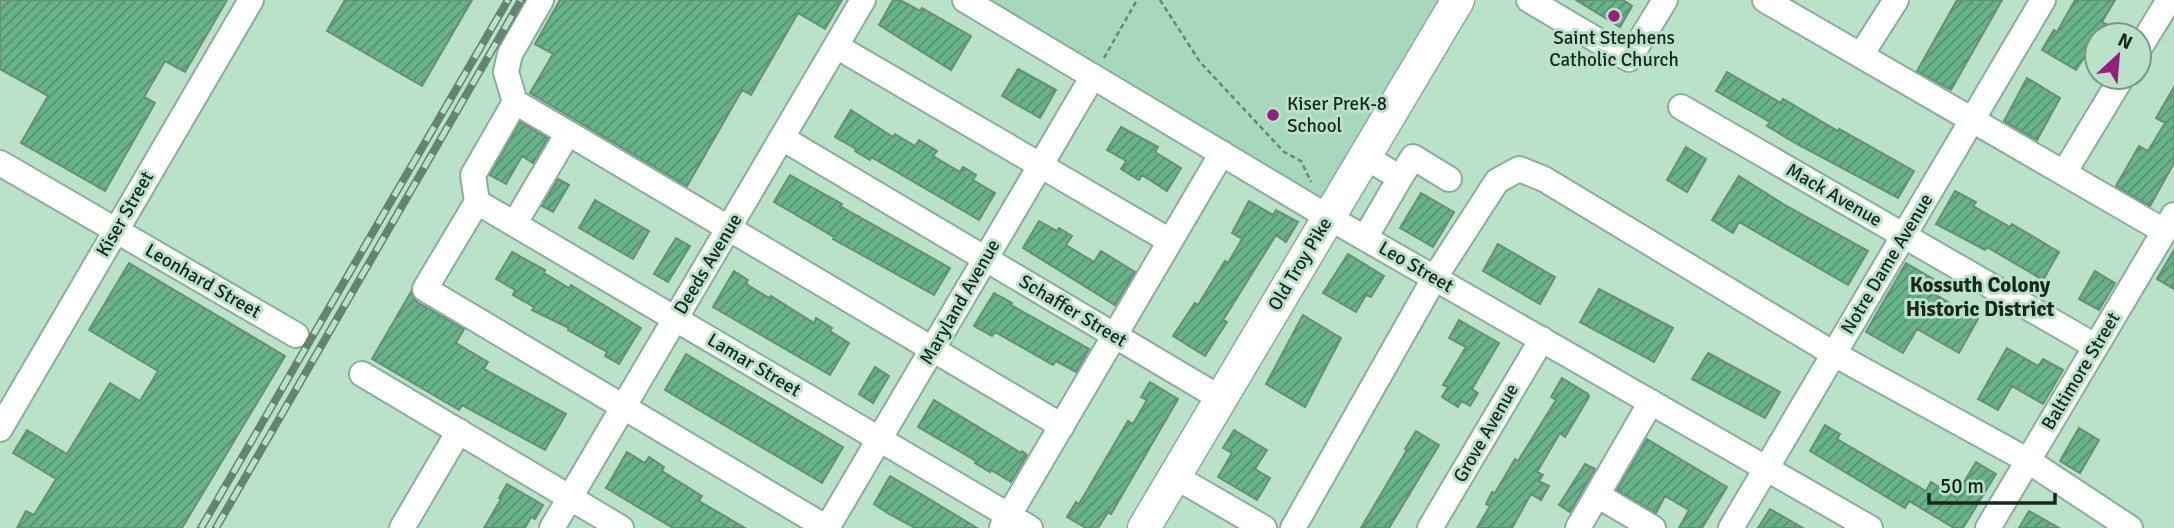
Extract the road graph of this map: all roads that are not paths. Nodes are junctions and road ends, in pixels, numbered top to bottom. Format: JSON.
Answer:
{"nodes":[{"id":1,"x":251,"y":0,"type":"edge"},
{"id":2,"x":541,"y":0,"type":"edge"},
{"id":3,"x":863,"y":0,"type":"edge"},
{"id":4,"x":965,"y":0,"type":"edge"},
{"id":5,"x":1458,"y":0,"type":"edge"},
{"id":6,"x":1529,"y":0,"type":"edge"},
{"id":7,"x":1665,"y":0,"type":"edge"},
{"id":8,"x":1765,"y":0,"type":"edge"},
{"id":9,"x":1896,"y":0,"type":"edge"},
{"id":10,"x":2043,"y":0,"type":"edge"},
{"id":11,"x":2169,"y":0,"type":"edge"},
{"id":12,"x":2153,"y":26,"type":"edge"},
{"id":13,"x":836,"y":46,"type":"junction"},
{"id":14,"x":1861,"y":55,"type":"junction"},
{"id":15,"x":1093,"y":76,"type":"junction"},
{"id":16,"x":2114,"y":91,"type":"edge"},
{"id":17,"x":515,"y":102,"type":"junction"},
{"id":18,"x":1681,"y":107,"type":"dead end"},
{"id":19,"x":1972,"y":119,"type":"junction"},
{"id":20,"x":568,"y":133,"type":"junction"},
{"id":21,"x":782,"y":138,"type":"junction"},
{"id":22,"x":1222,"y":153,"type":"junction"},
{"id":23,"x":1364,"y":156,"type":"junction"},
{"id":24,"x":0,"y":163,"type":"edge"},
{"id":25,"x":1041,"y":165,"type":"junction"},
{"id":26,"x":2064,"y":173,"type":"junction"},
{"id":27,"x":1400,"y":178,"type":"junction"},
{"id":28,"x":1449,"y":179,"type":"dead end"},
{"id":29,"x":477,"y":202,"type":"junction"},
{"id":30,"x":1328,"y":217,"type":"junction"},
{"id":31,"x":515,"y":223,"type":"junction"},
{"id":32,"x":2169,"y":223,"type":"edge"},
{"id":33,"x":729,"y":228,"type":"junction"},
{"id":34,"x":116,"y":231,"type":"junction"},
{"id":35,"x":1904,"y":235,"type":"junction"},
{"id":36,"x":1365,"y":238,"type":"junction"},
{"id":37,"x":1170,"y":241,"type":"junction"},
{"id":38,"x":986,"y":259,"type":"junction"},
{"id":39,"x":1435,"y":277,"type":"junction"},
{"id":40,"x":676,"y":318,"type":"junction"},
{"id":41,"x":296,"y":335,"type":"dead end"},
{"id":42,"x":1115,"y":335,"type":"junction"},
{"id":43,"x":1542,"y":339,"type":"junction"},
{"id":44,"x":2095,"y":346,"type":"junction"},
{"id":45,"x":933,"y":349,"type":"junction"},
{"id":46,"x":1834,"y":354,"type":"junction"},
{"id":47,"x":362,"y":374,"type":"dead end"},
{"id":48,"x":1220,"y":398,"type":"junction"},
{"id":49,"x":1651,"y":401,"type":"junction"},
{"id":50,"x":623,"y":407,"type":"junction"},
{"id":51,"x":1062,"y":426,"type":"junction"},
{"id":52,"x":0,"y":429,"type":"edge"},
{"id":53,"x":459,"y":431,"type":"junction"},
{"id":54,"x":880,"y":439,"type":"junction"},
{"id":55,"x":2027,"y":460,"type":"junction"},
{"id":56,"x":1766,"y":468,"type":"junction"},
{"id":57,"x":1174,"y":476,"type":"junction"},
{"id":58,"x":1597,"y":495,"type":"junction"},
{"id":59,"x":570,"y":497,"type":"junction"},
{"id":60,"x":1014,"y":524,"type":"edge"},
{"id":61,"x":402,"y":528,"type":"edge"},
{"id":62,"x":552,"y":528,"type":"edge"},
{"id":63,"x":621,"y":528,"type":"edge"},
{"id":64,"x":827,"y":528,"type":"edge"},
{"id":65,"x":1144,"y":528,"type":"edge"},
{"id":66,"x":1264,"y":528,"type":"edge"},
{"id":67,"x":1293,"y":528,"type":"edge"},
{"id":68,"x":1430,"y":528,"type":"edge"},
{"id":69,"x":1577,"y":528,"type":"edge"},
{"id":70,"x":1653,"y":528,"type":"edge"},
{"id":71,"x":1731,"y":528,"type":"edge"},
{"id":72,"x":1870,"y":528,"type":"edge"},
{"id":73,"x":1988,"y":528,"type":"edge"},
{"id":74,"x":2130,"y":528,"type":"edge"}],
"edges":[{"from":1,"to":34,"type":"street","name":"Kiser Street"},
{"from":2,"to":17,"type":"street"},
{"from":3,"to":13,"type":"street","name":"Deeds Avenue"},
{"from":4,"to":15,"type":"street","name":"Leo Street"},
{"from":5,"to":23,"type":"main road","name":"Old Troy Pike"},
{"from":6,"to":7,"type":"street"},
{"from":8,"to":14,"type":"street"},
{"from":9,"to":14,"type":"street"},
{"from":10,"to":19,"type":"street","name":"Notre Dame Avenue"},
{"from":11,"to":12,"type":"street"},
{"from":13,"to":21,"type":"street","name":"Deeds Avenue"},
{"from":13,"to":25,"type":"street"},
{"from":14,"to":19,"type":"street"},
{"from":15,"to":22,"type":"street","name":"Leo Street"},
{"from":15,"to":25,"type":"street","name":"Maryland Avenue"},
{"from":16,"to":26,"type":"street"},
{"from":17,"to":20,"type":"street"},
{"from":17,"to":29,"type":"street"},
{"from":18,"to":35,"type":"street","name":"Mack Avenue"},
{"from":19,"to":26,"type":"street"},
{"from":19,"to":35,"type":"street","name":"Notre Dame Avenue"},
{"from":20,"to":31,"type":"street"},
{"from":20,"to":33,"type":"street"},
{"from":21,"to":33,"type":"street","name":"Deeds Avenue"},
{"from":21,"to":38,"type":"street","name":"Schaffer Street"},
{"from":22,"to":30,"type":"street","name":"Leo Street"},
{"from":22,"to":37,"type":"street"},
{"from":23,"to":27,"type":"street"},
{"from":23,"to":30,"type":"main road","name":"Old Troy Pike"},
{"from":24,"to":34,"type":"street","name":"Leonhard Street"},
{"from":25,"to":37,"type":"street"},
{"from":25,"to":38,"type":"street","name":"Maryland Avenue"},
{"from":26,"to":32,"type":"street"},
{"from":27,"to":28,"type":"street"},
{"from":27,"to":36,"type":"street"},
{"from":29,"to":31,"type":"street","name":"Lamar Street"},
{"from":29,"to":50,"type":"street"},
{"from":30,"to":36,"type":"street","name":"Leo Street"},
{"from":30,"to":48,"type":"main road","name":"Old Troy Pike"},
{"from":31,"to":40,"type":"street","name":"Lamar Street"},
{"from":32,"to":44,"type":"street","name":"Baltimore Street"},
{"from":33,"to":40,"type":"street","name":"Deeds Avenue"},
{"from":33,"to":45,"type":"street"},
{"from":34,"to":41,"type":"street","name":"Leonhard Street"},
{"from":34,"to":52,"type":"street","name":"Kiser Street"},
{"from":35,"to":44,"type":"street","name":"Mack Avenue"},
{"from":35,"to":46,"type":"street","name":"Notre Dame Avenue"},
{"from":36,"to":39,"type":"street","name":"Leo Street"},
{"from":37,"to":42,"type":"street"},
{"from":38,"to":42,"type":"street","name":"Schaffer Street"},
{"from":38,"to":45,"type":"street","name":"Maryland Avenue"},
{"from":39,"to":43,"type":"street","name":"Leo Street"},
{"from":39,"to":46,"type":"street"},
{"from":39,"to":67,"type":"street"},
{"from":40,"to":50,"type":"street","name":"Deeds Avenue"},
{"from":40,"to":54,"type":"street","name":"Lamar Street"},
{"from":42,"to":48,"type":"street","name":"Schaffer Street"},
{"from":42,"to":51,"type":"street"},
{"from":43,"to":49,"type":"street","name":"Leo Street"},
{"from":43,"to":68,"type":"street","name":"Grove Avenue"},
{"from":44,"to":55,"type":"street","name":"Baltimore Street"},
{"from":45,"to":51,"type":"street"},
{"from":45,"to":54,"type":"street","name":"Maryland Avenue"},
{"from":46,"to":55,"type":"street"},
{"from":46,"to":56,"type":"street","name":"Notre Dame Avenue"},
{"from":47,"to":53,"type":"street"},
{"from":48,"to":57,"type":"main road","name":"Old Troy Pike"},
{"from":49,"to":56,"type":"street","name":"Leo Street"},
{"from":49,"to":58,"type":"street"},
{"from":50,"to":59,"type":"street","name":"Deeds Avenue"},
{"from":50,"to":64,"type":"street"},
{"from":51,"to":60,"type":"street"},
{"from":53,"to":59,"type":"street"},
{"from":53,"to":61,"type":"street"},
{"from":54,"to":60,"type":"street","name":"Lamar Street"},
{"from":54,"to":64,"type":"street","name":"Maryland Avenue"},
{"from":55,"to":73,"type":"street","name":"Baltimore Street"},
{"from":55,"to":74,"type":"street"},
{"from":56,"to":71,"type":"street","name":"Notre Dame Avenue"},
{"from":56,"to":72,"type":"street","name":"Leo Street"},
{"from":57,"to":65,"type":"main road","name":"Old Troy Pike"},
{"from":57,"to":66,"type":"street"},
{"from":58,"to":69,"type":"street"},
{"from":58,"to":70,"type":"street"},
{"from":59,"to":62,"type":"street","name":"Deeds Avenue"},
{"from":59,"to":63,"type":"street"}]}
